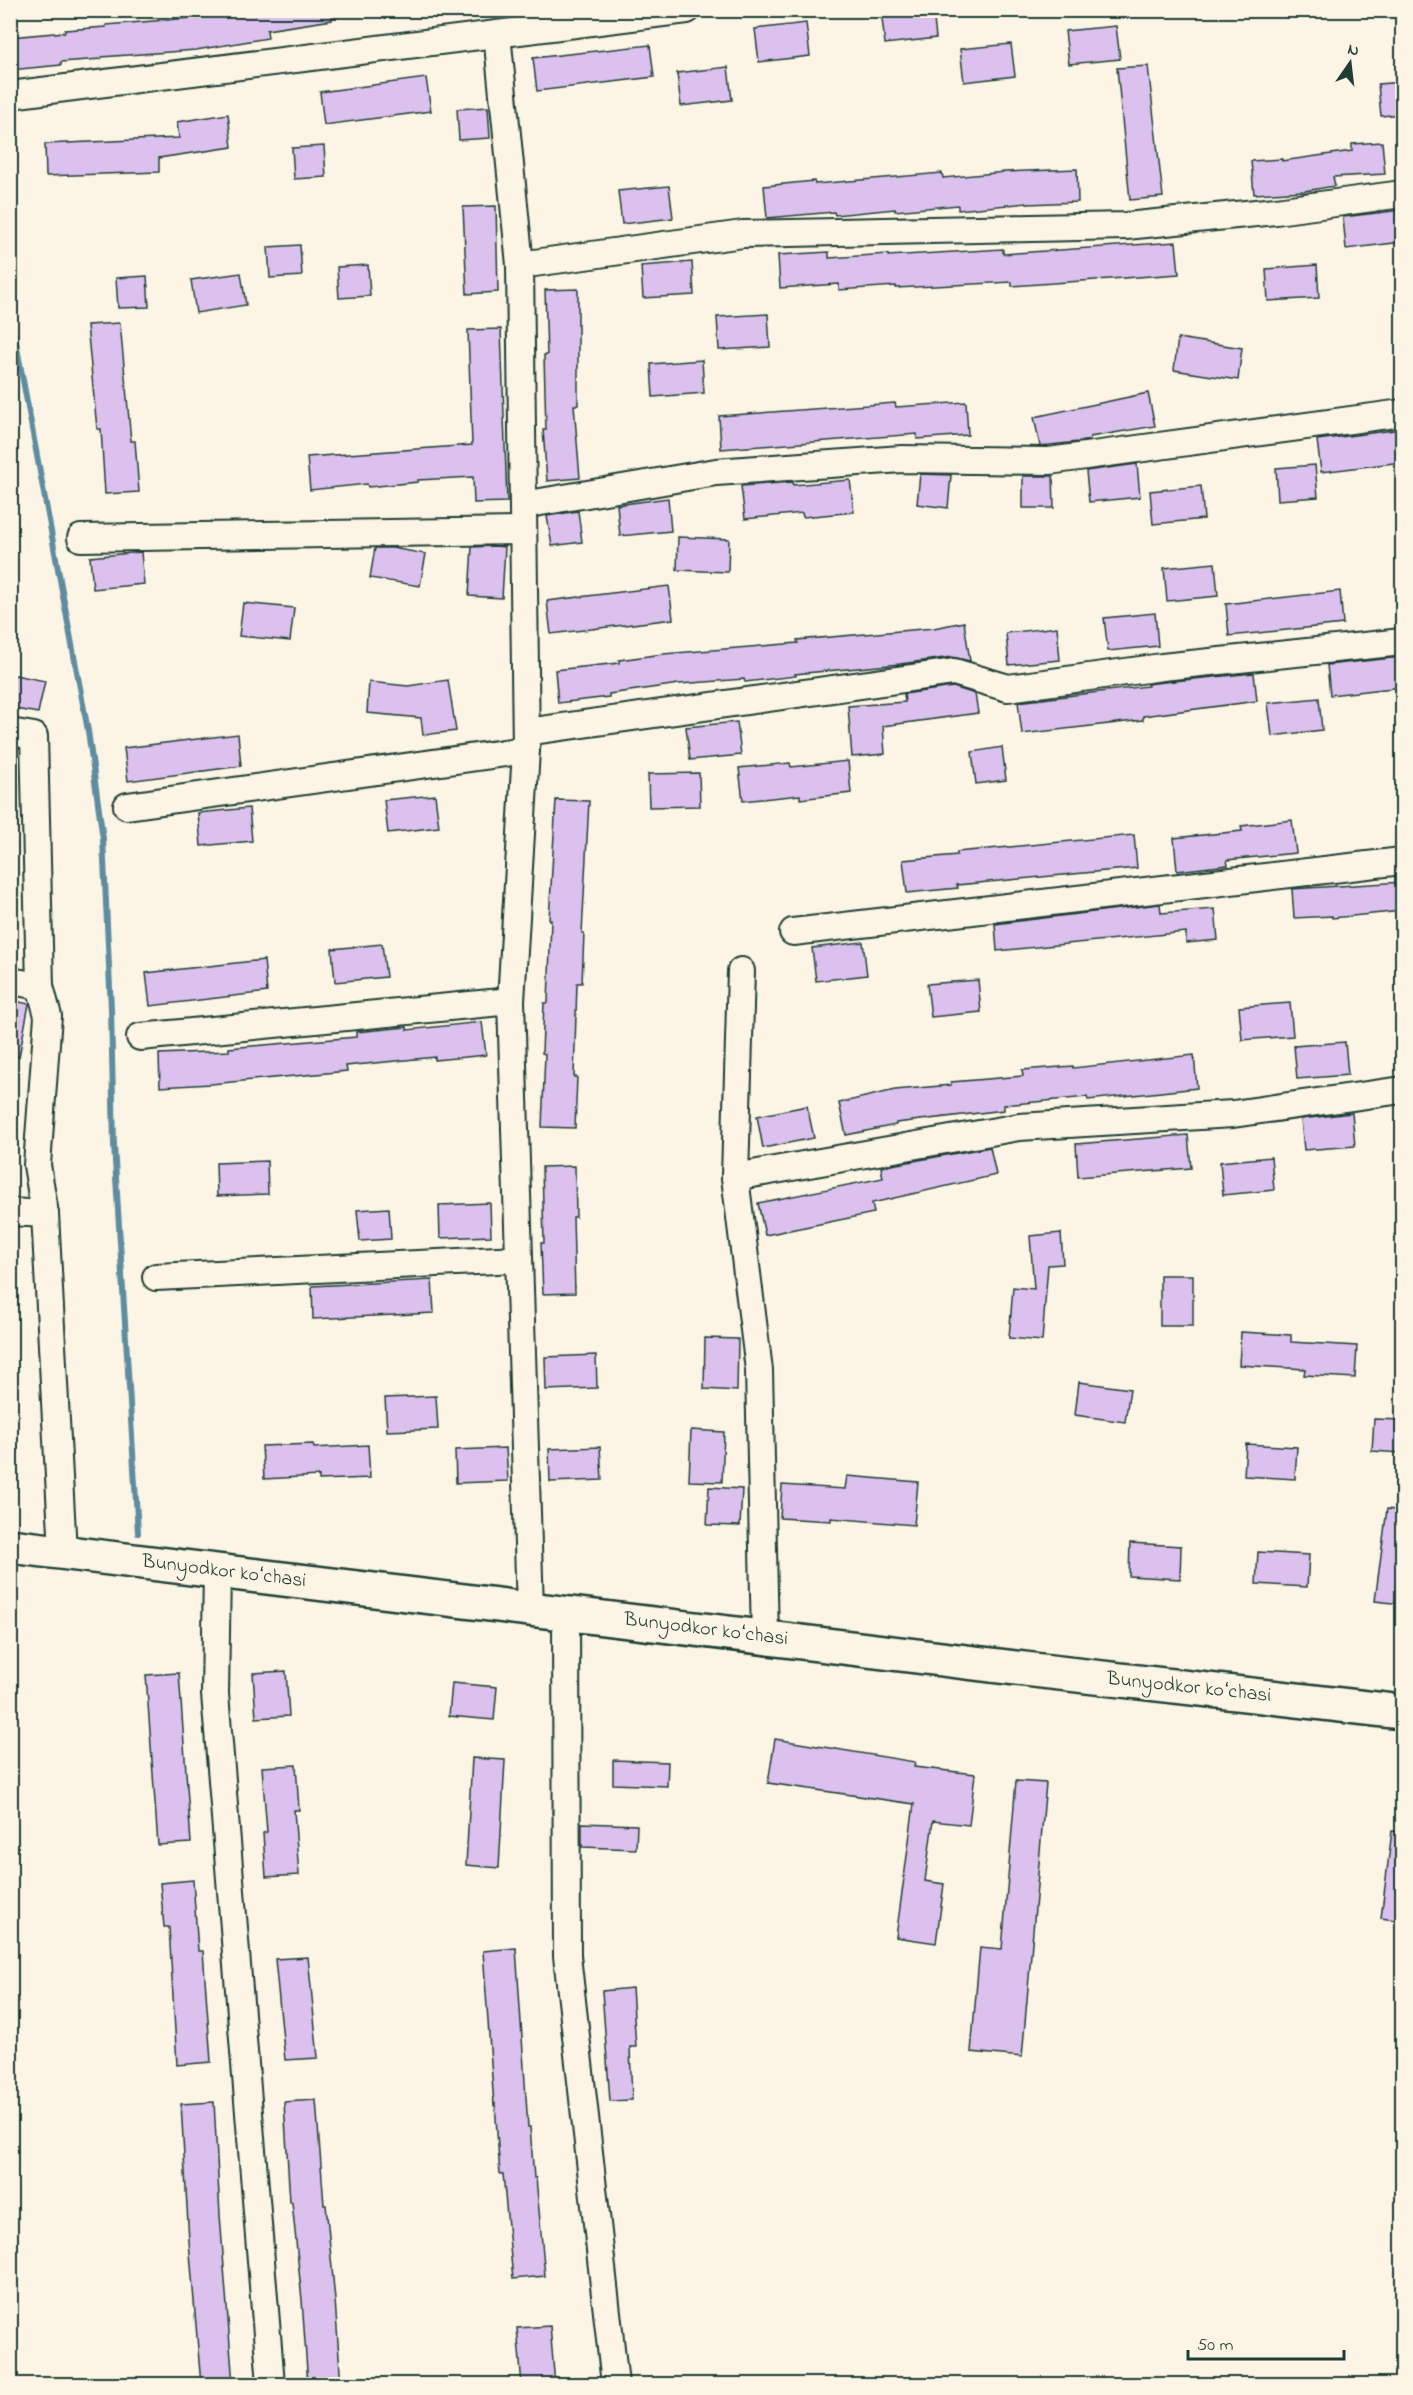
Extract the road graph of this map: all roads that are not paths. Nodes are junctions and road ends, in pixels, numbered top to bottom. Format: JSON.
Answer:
{"nodes":[{"id":1,"x":687,"y":10,"type":"edge"},
{"id":2,"x":497,"y":34,"type":"junction"},
{"id":3,"x":10,"y":95,"type":"edge"},
{"id":4,"x":1402,"y":194,"type":"edge"},
{"id":5,"x":520,"y":265,"type":"junction"},
{"id":6,"x":1402,"y":413,"type":"edge"},
{"id":7,"x":523,"y":505,"type":"junction"},
{"id":8,"x":524,"y":531,"type":"junction"},
{"id":9,"x":81,"y":538,"type":"dead end"},
{"id":10,"x":1402,"y":642,"type":"edge"},
{"id":11,"x":22,"y":734,"type":"edge"},
{"id":12,"x":526,"y":741,"type":"junction"},
{"id":13,"x":127,"y":806,"type":"dead end"},
{"id":14,"x":1402,"y":861,"type":"edge"},
{"id":15,"x":793,"y":932,"type":"dead end"},
{"id":16,"x":741,"y":971,"type":"dead end"},
{"id":17,"x":10,"y":981,"type":"edge"},
{"id":18,"x":40,"y":986,"type":"junction"},
{"id":19,"x":511,"y":1001,"type":"junction"},
{"id":20,"x":140,"y":1037,"type":"dead end"},
{"id":21,"x":1402,"y":1090,"type":"edge"},
{"id":22,"x":735,"y":1177,"type":"junction"},
{"id":23,"x":10,"y":1212,"type":"edge"},
{"id":24,"x":45,"y":1214,"type":"junction"},
{"id":25,"x":519,"y":1259,"type":"junction"},
{"id":26,"x":156,"y":1277,"type":"dead end"},
{"id":27,"x":10,"y":1545,"type":"edge"},
{"id":28,"x":63,"y":1552,"type":"junction"},
{"id":29,"x":217,"y":1571,"type":"junction"},
{"id":30,"x":530,"y":1609,"type":"junction"},
{"id":31,"x":566,"y":1613,"type":"junction"},
{"id":32,"x":765,"y":1638,"type":"junction"},
{"id":33,"x":1402,"y":1712,"type":"edge"},
{"id":34,"x":271,"y":2385,"type":"edge"},
{"id":35,"x":615,"y":2385,"type":"edge"}],
"edges":[{"from":1,"to":2,"type":"street"},
{"from":2,"to":3,"type":"street"},
{"from":2,"to":5,"type":"street"},
{"from":4,"to":5,"type":"street"},
{"from":5,"to":7,"type":"street"},
{"from":6,"to":7,"type":"street"},
{"from":7,"to":8,"type":"street"},
{"from":8,"to":9,"type":"street"},
{"from":8,"to":12,"type":"street"},
{"from":10,"to":12,"type":"street"},
{"from":11,"to":18,"type":"street"},
{"from":12,"to":13,"type":"street"},
{"from":12,"to":19,"type":"street"},
{"from":14,"to":15,"type":"street"},
{"from":16,"to":22,"type":"street"},
{"from":17,"to":18,"type":"street"},
{"from":18,"to":24,"type":"street"},
{"from":19,"to":20,"type":"street"},
{"from":19,"to":25,"type":"street"},
{"from":21,"to":22,"type":"street"},
{"from":22,"to":32,"type":"street"},
{"from":23,"to":24,"type":"street"},
{"from":24,"to":28,"type":"street"},
{"from":25,"to":26,"type":"street"},
{"from":25,"to":30,"type":"street"},
{"from":27,"to":28,"type":"main road","name":"Bunyodkor koʻchasi"},
{"from":28,"to":29,"type":"main road","name":"Bunyodkor koʻchasi"},
{"from":29,"to":30,"type":"main road","name":"Bunyodkor koʻchasi"},
{"from":29,"to":34,"type":"street"},
{"from":30,"to":31,"type":"main road","name":"Bunyodkor koʻchasi"},
{"from":31,"to":32,"type":"main road","name":"Bunyodkor koʻchasi"},
{"from":31,"to":35,"type":"street"},
{"from":32,"to":33,"type":"main road","name":"Bunyodkor koʻchasi"}]}
